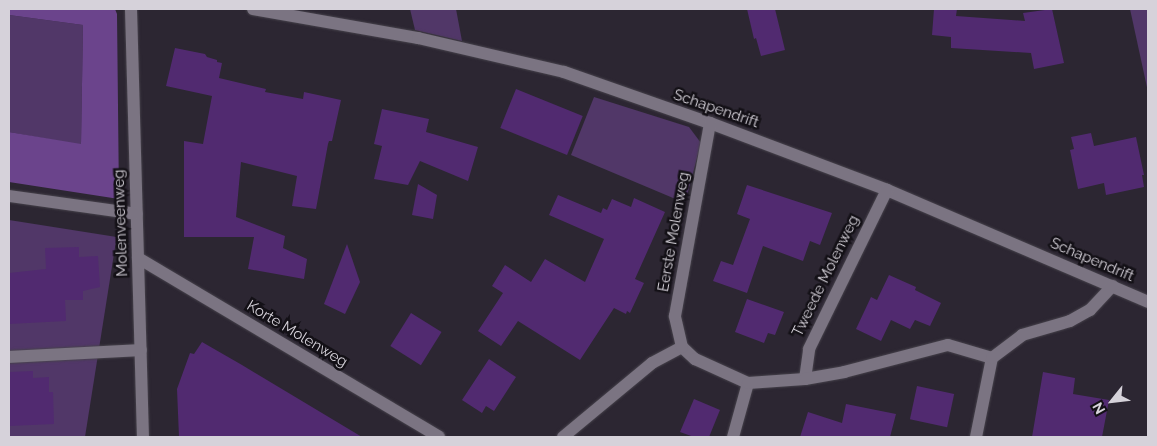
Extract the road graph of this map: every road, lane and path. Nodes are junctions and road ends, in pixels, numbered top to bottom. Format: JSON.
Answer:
{"nodes":[{"id":1,"x":131,"y":9,"type":"edge"},
{"id":2,"x":253,"y":9,"type":"edge"},
{"id":3,"x":710,"y":123,"type":"junction"},
{"id":4,"x":887,"y":190,"type":"junction"},
{"id":5,"x":9,"y":196,"type":"edge"},
{"id":6,"x":136,"y":214,"type":"junction"},
{"id":7,"x":138,"y":258,"type":"junction"},
{"id":8,"x":1112,"y":286,"type":"junction"},
{"id":9,"x":1148,"y":302,"type":"edge"},
{"id":10,"x":682,"y":347,"type":"junction"},
{"id":11,"x":141,"y":350,"type":"junction"},
{"id":12,"x":9,"y":357,"type":"edge"},
{"id":13,"x":992,"y":358,"type":"junction"},
{"id":14,"x":804,"y":379,"type":"junction"},
{"id":15,"x":748,"y":383,"type":"junction"},
{"id":16,"x":143,"y":437,"type":"edge"},
{"id":17,"x":439,"y":437,"type":"edge"},
{"id":18,"x":563,"y":437,"type":"edge"},
{"id":19,"x":733,"y":437,"type":"edge"},
{"id":20,"x":976,"y":437,"type":"edge"}],
"edges":[{"from":1,"to":6,"type":"street","name":"Molenveenweg"},
{"from":2,"to":3,"type":"street","name":"Schapendrift"},
{"from":3,"to":4,"type":"street","name":"Schapendrift"},
{"from":3,"to":10,"type":"street","name":"Eerste Molenweg"},
{"from":4,"to":8,"type":"street","name":"Schapendrift"},
{"from":4,"to":14,"type":"street","name":"Tweede Molenweg"},
{"from":5,"to":6,"type":"street"},
{"from":6,"to":7,"type":"street","name":"Molenveenweg"},
{"from":7,"to":11,"type":"street","name":"Molenveenweg"},
{"from":7,"to":17,"type":"street","name":"Korte Molenweg"},
{"from":8,"to":9,"type":"street","name":"Schapendrift"},
{"from":8,"to":13,"type":"street"},
{"from":10,"to":15,"type":"street"},
{"from":10,"to":18,"type":"street"},
{"from":11,"to":12,"type":"street"},
{"from":11,"to":16,"type":"street","name":"Molenveenweg"},
{"from":13,"to":14,"type":"street"},
{"from":13,"to":20,"type":"street"},
{"from":14,"to":15,"type":"street"},
{"from":15,"to":19,"type":"street"}]}
